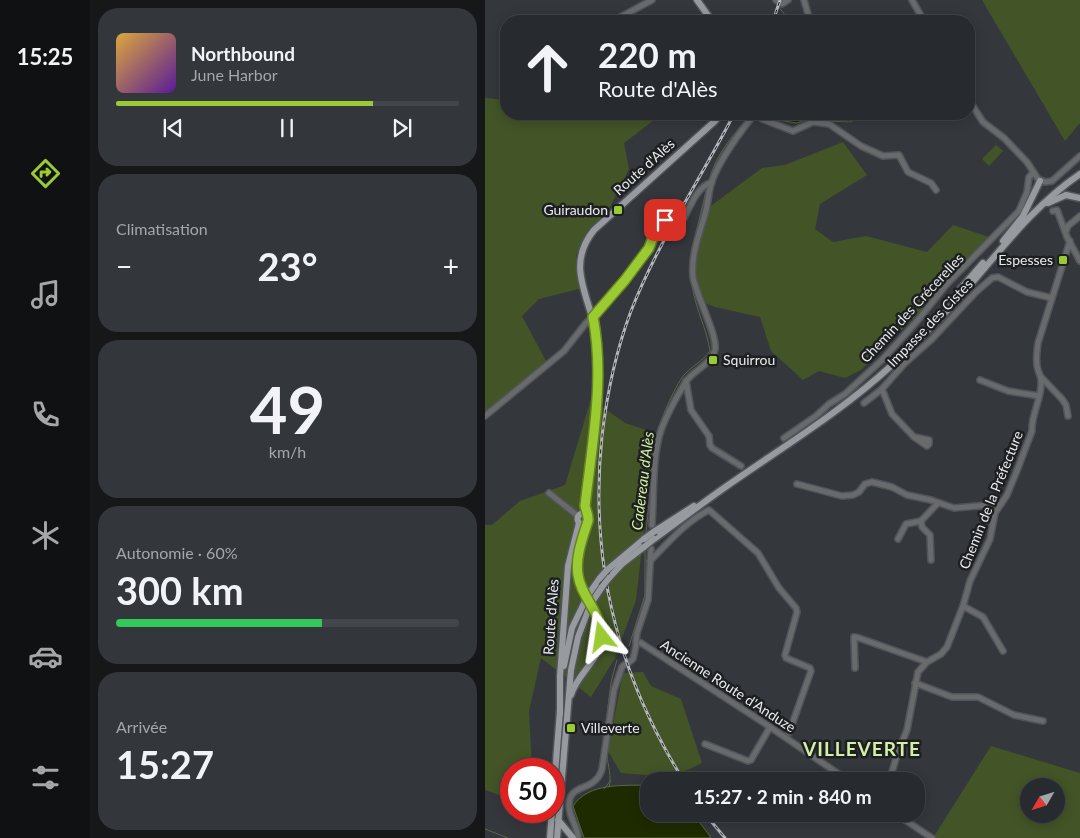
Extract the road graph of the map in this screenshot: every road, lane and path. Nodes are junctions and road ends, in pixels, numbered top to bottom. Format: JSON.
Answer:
{"nodes":[{"id":1,"x":652,"y":0,"type":"edge"},
{"id":2,"x":697,"y":0,"type":"edge"},
{"id":3,"x":776,"y":0,"type":"edge"},
{"id":4,"x":788,"y":0,"type":"edge"},
{"id":5,"x":804,"y":0,"type":"edge"},
{"id":6,"x":912,"y":0,"type":"edge"},
{"id":7,"x":624,"y":15,"type":"edge"},
{"id":8,"x":708,"y":15,"type":"edge"},
{"id":9,"x":809,"y":15,"type":"edge"},
{"id":10,"x":921,"y":15,"type":"edge"},
{"id":11,"x":975,"y":109,"type":"edge"},
{"id":12,"x":715,"y":120,"type":"edge"},
{"id":13,"x":751,"y":120,"type":"edge"},
{"id":14,"x":762,"y":120,"type":"edge"},
{"id":15,"x":1080,"y":156,"type":"edge"},
{"id":16,"x":1033,"y":173,"type":"junction"},
{"id":17,"x":1080,"y":173,"type":"edge"},
{"id":18,"x":1040,"y":181,"type":"junction"},
{"id":19,"x":712,"y":182,"type":"junction"},
{"id":20,"x":936,"y":190,"type":"dead end"},
{"id":21,"x":1080,"y":198,"type":"edge"},
{"id":22,"x":1053,"y":211,"type":"dead end"},
{"id":23,"x":1080,"y":216,"type":"edge"},
{"id":24,"x":1028,"y":219,"type":"junction"},
{"id":25,"x":1066,"y":232,"type":"junction"},
{"id":26,"x":1003,"y":241,"type":"junction"},
{"id":27,"x":1070,"y":241,"type":"junction"},
{"id":28,"x":1080,"y":261,"type":"edge"},
{"id":29,"x":1052,"y":298,"type":"junction"},
{"id":30,"x":593,"y":317,"type":"junction"},
{"id":31,"x":920,"y":337,"type":"junction"},
{"id":32,"x":1041,"y":377,"type":"junction"},
{"id":33,"x":686,"y":380,"type":"junction"},
{"id":34,"x":980,"y":380,"type":"dead end"},
{"id":35,"x":882,"y":389,"type":"junction"},
{"id":36,"x":1039,"y":396,"type":"junction"},
{"id":37,"x":864,"y":403,"type":"dead end"},
{"id":38,"x":485,"y":416,"type":"edge"},
{"id":39,"x":1068,"y":416,"type":"dead end"},
{"id":40,"x":914,"y":437,"type":"dead end"},
{"id":41,"x":783,"y":438,"type":"dead end"},
{"id":42,"x":741,"y":466,"type":"dead end"},
{"id":43,"x":797,"y":484,"type":"dead end"},
{"id":44,"x":723,"y":489,"type":"junction"},
{"id":45,"x":549,"y":493,"type":"dead end"},
{"id":46,"x":938,"y":503,"type":"junction"},
{"id":47,"x":1001,"y":504,"type":"junction"},
{"id":48,"x":582,"y":518,"type":"junction"},
{"id":49,"x":921,"y":521,"type":"junction"},
{"id":50,"x":653,"y":528,"type":"junction"},
{"id":51,"x":898,"y":539,"type":"dead end"},
{"id":52,"x":651,"y":549,"type":"dead end"},
{"id":53,"x":931,"y":560,"type":"dead end"},
{"id":54,"x":650,"y":561,"type":"junction"},
{"id":55,"x":589,"y":601,"type":"junction"},
{"id":56,"x":963,"y":606,"type":"junction"},
{"id":57,"x":639,"y":643,"type":"junction"},
{"id":58,"x":1003,"y":651,"type":"dead end"},
{"id":59,"x":927,"y":662,"type":"junction"},
{"id":60,"x":855,"y":668,"type":"dead end"},
{"id":61,"x":915,"y":684,"type":"junction"},
{"id":62,"x":568,"y":708,"type":"junction"},
{"id":63,"x":560,"y":714,"type":"junction"},
{"id":64,"x":1043,"y":722,"type":"dead end"},
{"id":65,"x":770,"y":727,"type":"junction"},
{"id":66,"x":789,"y":733,"type":"dead end"},
{"id":67,"x":705,"y":744,"type":"dead end"},
{"id":68,"x":556,"y":758,"type":"edge"},
{"id":69,"x":564,"y":758,"type":"edge"},
{"id":70,"x":836,"y":772,"type":"edge"},
{"id":71,"x":892,"y":772,"type":"edge"},
{"id":72,"x":908,"y":822,"type":"edge"},
{"id":73,"x":558,"y":823,"type":"edge"},
{"id":74,"x":560,"y":823,"type":"edge"},
{"id":75,"x":550,"y":835,"type":"edge"},
{"id":76,"x":556,"y":838,"type":"edge"},
{"id":77,"x":573,"y":838,"type":"edge"},
{"id":78,"x":578,"y":838,"type":"edge"},
{"id":79,"x":932,"y":838,"type":"edge"}],
"edges":[{"from":1,"to":7,"type":"street"},
{"from":2,"to":8,"type":"main road"},
{"from":3,"to":4,"type":"street"},
{"from":5,"to":9,"type":"street"},
{"from":6,"to":10,"type":"street"},
{"from":11,"to":16,"type":"street"},
{"from":12,"to":30,"type":"main road","name":"Route d'Alès"},
{"from":13,"to":19,"type":"street"},
{"from":14,"to":20,"type":"street"},
{"from":15,"to":18,"type":"street"},
{"from":16,"to":18,"type":"street"},
{"from":16,"to":41,"type":"street","name":"Chemin des Crécerelles"},
{"from":17,"to":24,"type":"main road"},
{"from":17,"to":26,"type":"main road"},
{"from":18,"to":26,"type":"main road"},
{"from":19,"to":30,"type":"street"},
{"from":19,"to":33,"type":"street"},
{"from":21,"to":24,"type":"main road"},
{"from":22,"to":25,"type":"street"},
{"from":23,"to":25,"type":"street"},
{"from":24,"to":31,"type":"main road"},
{"from":25,"to":27,"type":"street"},
{"from":26,"to":31,"type":"main road"},
{"from":27,"to":28,"type":"street"},
{"from":27,"to":29,"type":"street","name":"Chemin de la Préfecture"},
{"from":29,"to":32,"type":"street","name":"Chemin de la Préfecture"},
{"from":29,"to":35,"type":"street","name":"Impasse des Cistes"},
{"from":30,"to":38,"type":"street"},
{"from":30,"to":48,"type":"main road","name":"Route d'Alès"},
{"from":31,"to":44,"type":"main road"},
{"from":32,"to":36,"type":"street","name":"Chemin de la Préfecture"},
{"from":32,"to":39,"type":"street"},
{"from":33,"to":42,"type":"street"},
{"from":33,"to":50,"type":"street"},
{"from":34,"to":36,"type":"street"},
{"from":35,"to":37,"type":"street","name":"Impasse des Cistes"},
{"from":35,"to":40,"type":"street"},
{"from":36,"to":47,"type":"street","name":"Chemin de la Préfecture"},
{"from":43,"to":46,"type":"street"},
{"from":44,"to":50,"type":"main road"},
{"from":44,"to":55,"type":"main road","bridge":true},
{"from":45,"to":48,"type":"street"},
{"from":46,"to":47,"type":"street"},
{"from":46,"to":49,"type":"street"},
{"from":47,"to":56,"type":"street","name":"Chemin de la Préfecture"},
{"from":48,"to":62,"type":"main road","name":"Route d'Alès"},
{"from":48,"to":63,"type":"main road","name":"Route d'Alès"},
{"from":49,"to":51,"type":"street"},
{"from":49,"to":53,"type":"street"},
{"from":50,"to":55,"type":"main road","bridge":true},
{"from":52,"to":54,"type":"street"},
{"from":54,"to":57,"type":"street"},
{"from":54,"to":66,"type":"street"},
{"from":55,"to":62,"type":"main road"},
{"from":55,"to":63,"type":"main road"},
{"from":56,"to":58,"type":"street"},
{"from":56,"to":59,"type":"street","name":"Chemin de la Préfecture"},
{"from":57,"to":65,"type":"street","name":"Ancienne Route d'Anduze"},
{"from":57,"to":78,"type":"street"},
{"from":59,"to":60,"type":"street"},
{"from":59,"to":61,"type":"street","name":"Chemin de la Préfecture"},
{"from":61,"to":64,"type":"street"},
{"from":61,"to":71,"type":"street","name":"Chemin de la Préfecture"},
{"from":62,"to":69,"type":"main road"},
{"from":63,"to":68,"type":"main road"},
{"from":65,"to":67,"type":"street"},
{"from":65,"to":70,"type":"street","name":"Ancienne Route d'Anduze"},
{"from":72,"to":79,"type":"street"},
{"from":73,"to":76,"type":"main road"},
{"from":74,"to":77,"type":"main road"},
{"from":75,"to":76,"type":"main road"}]}
